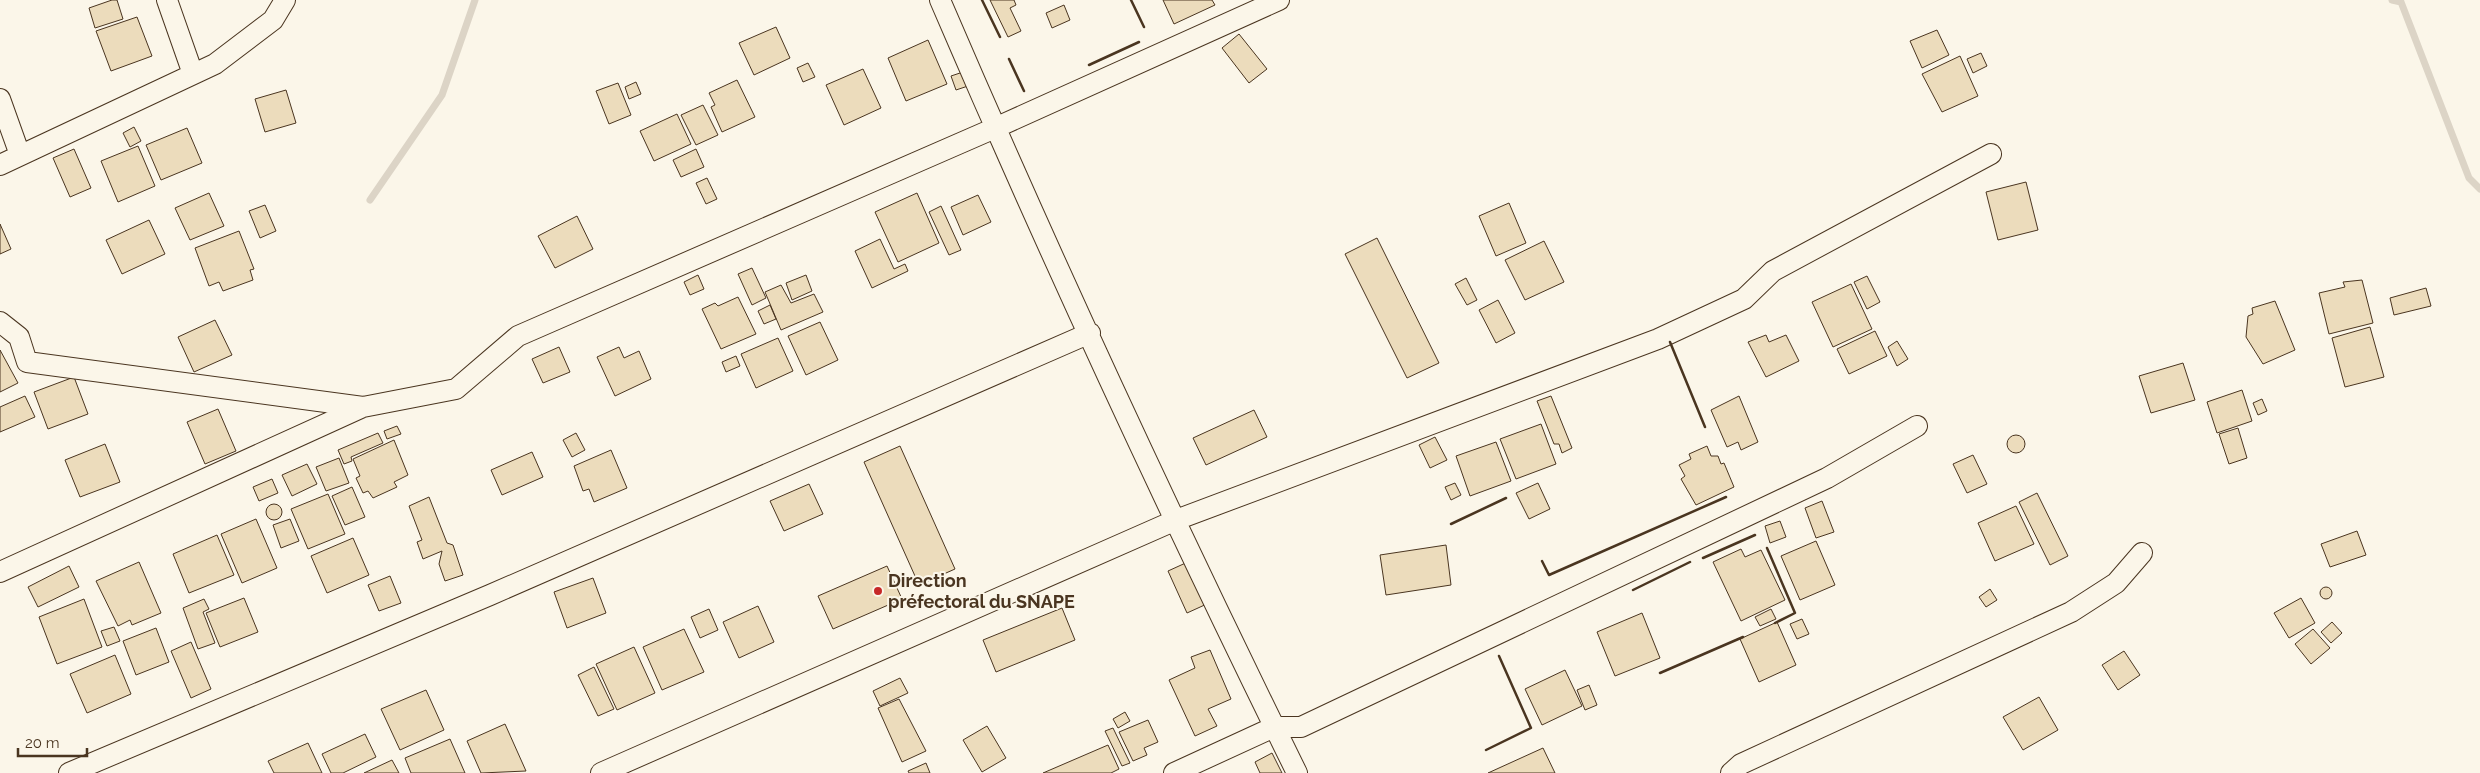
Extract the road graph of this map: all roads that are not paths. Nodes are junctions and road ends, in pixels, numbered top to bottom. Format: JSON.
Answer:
{"nodes":[{"id":1,"x":167,"y":0,"type":"edge"},
{"id":2,"x":286,"y":0,"type":"edge"},
{"id":3,"x":940,"y":0,"type":"edge"},
{"id":4,"x":1279,"y":0,"type":"edge"},
{"id":5,"x":193,"y":74,"type":"junction"},
{"id":6,"x":0,"y":99,"type":"edge"},
{"id":7,"x":995,"y":128,"type":"junction"},
{"id":8,"x":1991,"y":154,"type":"dead end"},
{"id":9,"x":20,"y":156,"type":"junction"},
{"id":10,"x":0,"y":165,"type":"edge"},
{"id":11,"x":0,"y":322,"type":"edge"},
{"id":12,"x":1090,"y":334,"type":"junction"},
{"id":13,"x":363,"y":407,"type":"junction"},
{"id":14,"x":1917,"y":426,"type":"dead end"},
{"id":15,"x":1176,"y":520,"type":"junction"},
{"id":16,"x":2142,"y":553,"type":"dead end"},
{"id":17,"x":0,"y":572,"type":"edge"},
{"id":18,"x":1274,"y":727,"type":"junction"},
{"id":19,"x":69,"y":773,"type":"edge"},
{"id":20,"x":601,"y":773,"type":"edge"},
{"id":21,"x":1174,"y":773,"type":"edge"},
{"id":22,"x":1297,"y":773,"type":"edge"},
{"id":23,"x":1731,"y":773,"type":"edge"}],
"edges":[{"from":1,"to":5,"type":"street"},
{"from":2,"to":5,"type":"street"},
{"from":3,"to":7,"type":"street"},
{"from":4,"to":7,"type":"street"},
{"from":5,"to":9,"type":"street"},
{"from":6,"to":9,"type":"street"},
{"from":7,"to":12,"type":"street"},
{"from":7,"to":13,"type":"street"},
{"from":8,"to":15,"type":"street"},
{"from":9,"to":10,"type":"street"},
{"from":11,"to":13,"type":"street"},
{"from":12,"to":15,"type":"street"},
{"from":12,"to":19,"type":"street"},
{"from":13,"to":17,"type":"street"},
{"from":14,"to":18,"type":"street"},
{"from":15,"to":18,"type":"street"},
{"from":15,"to":20,"type":"street"},
{"from":16,"to":23,"type":"street"},
{"from":18,"to":21,"type":"street"},
{"from":18,"to":22,"type":"street"}]}
